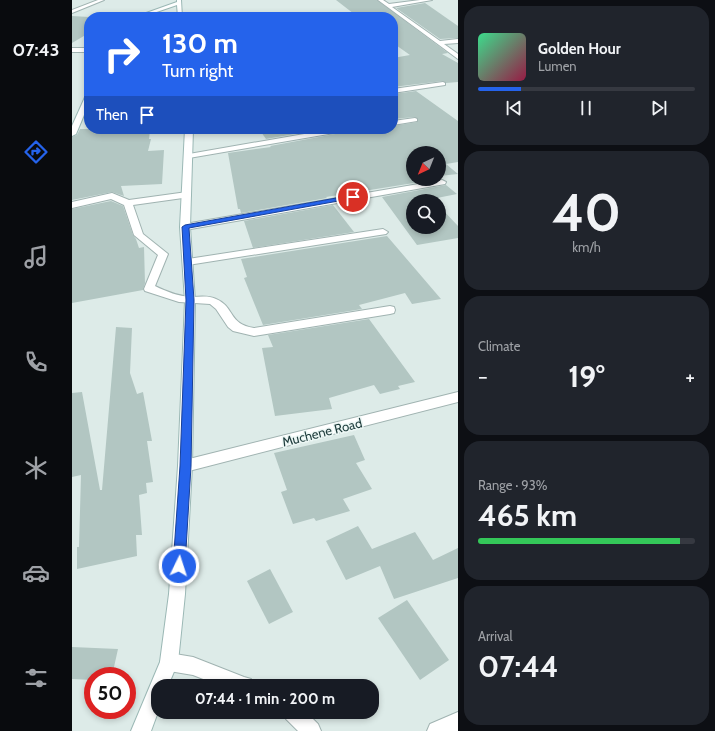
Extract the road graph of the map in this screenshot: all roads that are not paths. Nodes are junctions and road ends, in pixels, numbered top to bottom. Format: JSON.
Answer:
{"nodes":[{"id":1,"x":102,"y":0,"type":"edge"},
{"id":2,"x":380,"y":0,"type":"edge"},
{"id":3,"x":430,"y":0,"type":"edge"},
{"id":4,"x":179,"y":2,"type":"edge"},
{"id":5,"x":388,"y":6,"type":"junction"},
{"id":6,"x":72,"y":12,"type":"edge"},
{"id":7,"x":151,"y":12,"type":"edge"},
{"id":8,"x":180,"y":12,"type":"edge"},
{"id":9,"x":396,"y":12,"type":"edge"},
{"id":10,"x":398,"y":13,"type":"edge"},
{"id":11,"x":458,"y":41,"type":"edge"},
{"id":12,"x":440,"y":44,"type":"junction"},
{"id":13,"x":72,"y":50,"type":"edge"},
{"id":14,"x":84,"y":50,"type":"edge"},
{"id":15,"x":458,"y":57,"type":"edge"},
{"id":16,"x":443,"y":84,"type":"dead end"},
{"id":17,"x":398,"y":90,"type":"edge"},
{"id":18,"x":84,"y":106,"type":"edge"},
{"id":19,"x":415,"y":120,"type":"dead end"},
{"id":20,"x":398,"y":122,"type":"edge"},
{"id":21,"x":72,"y":134,"type":"edge"},
{"id":22,"x":189,"y":134,"type":"edge"},
{"id":23,"x":317,"y":134,"type":"edge"},
{"id":24,"x":189,"y":156,"type":"junction"},
{"id":25,"x":419,"y":186,"type":"edge"},
{"id":26,"x":187,"y":195,"type":"junction"},
{"id":27,"x":128,"y":203,"type":"junction"},
{"id":28,"x":72,"y":205,"type":"edge"},
{"id":29,"x":185,"y":227,"type":"junction"},
{"id":30,"x":383,"y":232,"type":"dead end"},
{"id":31,"x":188,"y":262,"type":"junction"},
{"id":32,"x":190,"y":300,"type":"junction"},
{"id":33,"x":390,"y":310,"type":"dead end"},
{"id":34,"x":458,"y":397,"type":"edge"},
{"id":35,"x":185,"y":466,"type":"junction"},
{"id":36,"x":169,"y":662,"type":"junction"},
{"id":37,"x":162,"y":679,"type":"edge"},
{"id":38,"x":226,"y":679,"type":"edge"},
{"id":39,"x":151,"y":705,"type":"edge"},
{"id":40,"x":300,"y":719,"type":"edge"},
{"id":41,"x":458,"y":722,"type":"edge"},
{"id":42,"x":141,"y":731,"type":"edge"},
{"id":43,"x":311,"y":731,"type":"edge"},
{"id":44,"x":438,"y":731,"type":"edge"}],
"edges":[{"from":1,"to":6,"type":"street"},
{"from":2,"to":5,"type":"street"},
{"from":3,"to":5,"type":"street"},
{"from":4,"to":7,"type":"street"},
{"from":4,"to":8,"type":"street"},
{"from":5,"to":9,"type":"street"},
{"from":10,"to":12,"type":"street"},
{"from":11,"to":12,"type":"street"},
{"from":12,"to":15,"type":"street"},
{"from":13,"to":14,"type":"street"},
{"from":16,"to":17,"type":"street"},
{"from":18,"to":21,"type":"street"},
{"from":19,"to":20,"type":"street"},
{"from":22,"to":24,"type":"street"},
{"from":23,"to":24,"type":"street"},
{"from":24,"to":26,"type":"street"},
{"from":25,"to":29,"type":"street"},
{"from":26,"to":27,"type":"street"},
{"from":26,"to":29,"type":"street"},
{"from":27,"to":28,"type":"street"},
{"from":27,"to":32,"type":"street"},
{"from":29,"to":31,"type":"street"},
{"from":30,"to":31,"type":"street"},
{"from":31,"to":32,"type":"street"},
{"from":32,"to":33,"type":"street"},
{"from":32,"to":35,"type":"street"},
{"from":34,"to":35,"type":"street","name":"Muchene Road"},
{"from":35,"to":36,"type":"street"},
{"from":36,"to":37,"type":"street"},
{"from":36,"to":38,"type":"street"},
{"from":39,"to":42,"type":"street"},
{"from":40,"to":43,"type":"street"},
{"from":41,"to":44,"type":"street"}]}
